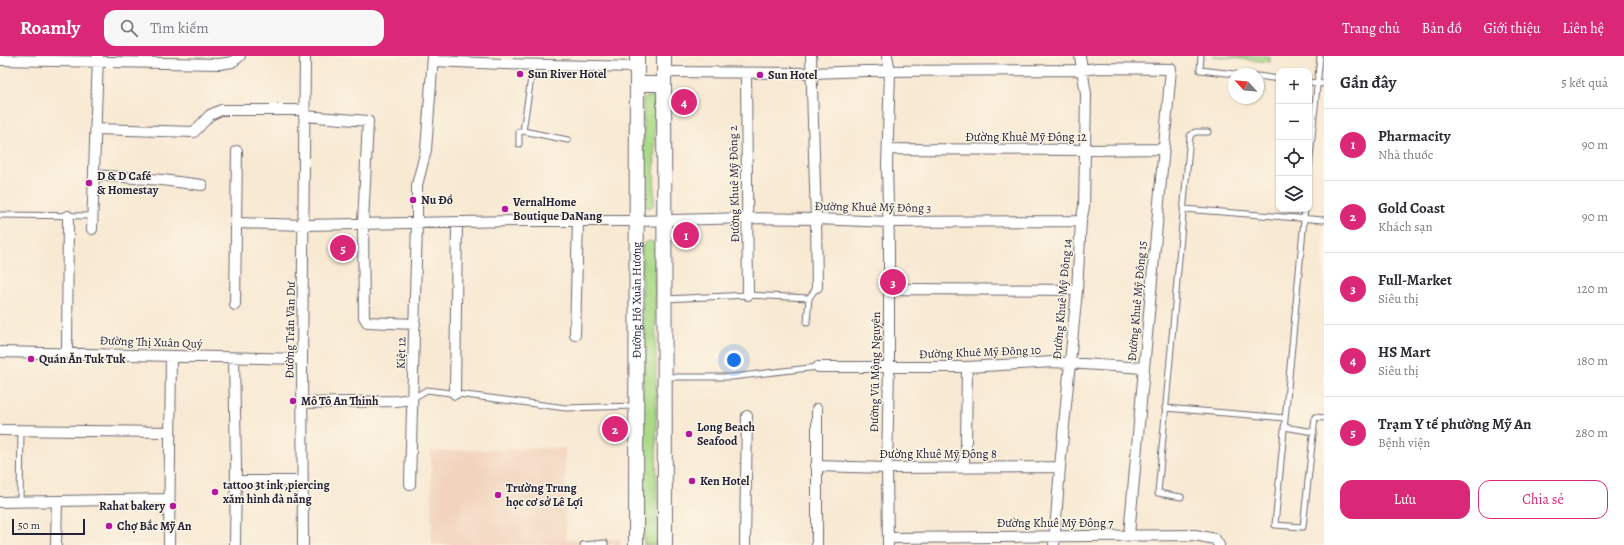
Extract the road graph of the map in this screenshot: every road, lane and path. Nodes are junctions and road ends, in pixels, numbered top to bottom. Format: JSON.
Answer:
{"nodes":[{"id":1,"x":240,"y":56,"type":"edge"},
{"id":2,"x":305,"y":56,"type":"edge"},
{"id":3,"x":664,"y":56,"type":"edge"},
{"id":4,"x":811,"y":56,"type":"edge"},
{"id":5,"x":887,"y":56,"type":"edge"},
{"id":6,"x":1080,"y":56,"type":"edge"},
{"id":7,"x":1201,"y":56,"type":"edge"},
{"id":8,"x":1320,"y":56,"type":"edge"},
{"id":9,"x":433,"y":58,"type":"edge"},
{"id":10,"x":98,"y":59,"type":"edge"},
{"id":11,"x":171,"y":59,"type":"edge"},
{"id":12,"x":0,"y":60,"type":"edge"},
{"id":13,"x":503,"y":60,"type":"edge"},
{"id":14,"x":637,"y":62,"type":"edge"},
{"id":15,"x":533,"y":65,"type":"junction"},
{"id":16,"x":1082,"y":70,"type":"junction"},
{"id":17,"x":890,"y":71,"type":"junction"},
{"id":18,"x":746,"y":73,"type":"junction"},
{"id":19,"x":812,"y":73,"type":"junction"},
{"id":20,"x":1228,"y":73,"type":"edge"},
{"id":21,"x":1264,"y":77,"type":"edge"},
{"id":22,"x":664,"y":78,"type":"junction"},
{"id":23,"x":1276,"y":79,"type":"edge"},
{"id":24,"x":1312,"y":82,"type":"edge"},
{"id":25,"x":1317,"y":83,"type":"junction"},
{"id":26,"x":637,"y":84,"type":"junction"},
{"id":27,"x":1324,"y":84,"type":"edge"},
{"id":28,"x":304,"y":113,"type":"junction"},
{"id":29,"x":96,"y":129,"type":"junction"},
{"id":30,"x":523,"y":132,"type":"junction"},
{"id":31,"x":1208,"y":132,"type":"dead end"},
{"id":32,"x":568,"y":140,"type":"dead end"},
{"id":33,"x":1312,"y":140,"type":"edge"},
{"id":34,"x":519,"y":144,"type":"dead end"},
{"id":35,"x":888,"y":149,"type":"junction"},
{"id":36,"x":1164,"y":149,"type":"junction"},
{"id":37,"x":1086,"y":150,"type":"junction"},
{"id":38,"x":237,"y":151,"type":"dead end"},
{"id":39,"x":94,"y":175,"type":"junction"},
{"id":40,"x":202,"y":185,"type":"dead end"},
{"id":41,"x":1183,"y":208,"type":"junction"},
{"id":42,"x":1305,"y":212,"type":"edge"},
{"id":43,"x":0,"y":215,"type":"edge"},
{"id":44,"x":68,"y":216,"type":"junction"},
{"id":45,"x":92,"y":216,"type":"junction"},
{"id":46,"x":747,"y":218,"type":"junction"},
{"id":47,"x":816,"y":218,"type":"junction"},
{"id":48,"x":1304,"y":218,"type":"junction"},
{"id":49,"x":1324,"y":220,"type":"edge"},
{"id":50,"x":578,"y":221,"type":"junction"},
{"id":51,"x":637,"y":221,"type":"junction"},
{"id":52,"x":664,"y":221,"type":"junction"},
{"id":53,"x":1081,"y":221,"type":"junction"},
{"id":54,"x":457,"y":222,"type":"junction"},
{"id":55,"x":889,"y":222,"type":"junction"},
{"id":56,"x":237,"y":223,"type":"junction"},
{"id":57,"x":363,"y":223,"type":"junction"},
{"id":58,"x":417,"y":223,"type":"junction"},
{"id":59,"x":304,"y":225,"type":"junction"},
{"id":60,"x":92,"y":229,"type":"dead end"},
{"id":61,"x":817,"y":287,"type":"joint"},
{"id":62,"x":889,"y":290,"type":"junction"},
{"id":63,"x":1077,"y":290,"type":"junction"},
{"id":64,"x":748,"y":295,"type":"junction"},
{"id":65,"x":808,"y":298,"type":"junction"},
{"id":66,"x":664,"y":299,"type":"junction"},
{"id":67,"x":235,"y":306,"type":"dead end"},
{"id":68,"x":807,"y":322,"type":"dead end"},
{"id":69,"x":414,"y":324,"type":"junction"},
{"id":70,"x":575,"y":335,"type":"dead end"},
{"id":71,"x":0,"y":352,"type":"edge"},
{"id":72,"x":67,"y":352,"type":"junction"},
{"id":73,"x":171,"y":356,"type":"junction"},
{"id":74,"x":234,"y":358,"type":"junction"},
{"id":75,"x":302,"y":359,"type":"junction"},
{"id":76,"x":1070,"y":362,"type":"junction"},
{"id":77,"x":818,"y":367,"type":"joint"},
{"id":78,"x":889,"y":367,"type":"junction"},
{"id":79,"x":967,"y":367,"type":"junction"},
{"id":80,"x":1144,"y":368,"type":"junction"},
{"id":81,"x":664,"y":377,"type":"junction"},
{"id":82,"x":455,"y":394,"type":"junction"},
{"id":83,"x":412,"y":399,"type":"junction"},
{"id":84,"x":302,"y":403,"type":"junction"},
{"id":85,"x":637,"y":406,"type":"junction"},
{"id":86,"x":1165,"y":408,"type":"junction"},
{"id":87,"x":817,"y":409,"type":"dead end"},
{"id":88,"x":747,"y":416,"type":"dead end"},
{"id":89,"x":1285,"y":418,"type":"junction"},
{"id":90,"x":1324,"y":418,"type":"edge"},
{"id":91,"x":1284,"y":428,"type":"junction"},
{"id":92,"x":0,"y":430,"type":"edge"},
{"id":93,"x":21,"y":430,"type":"junction"},
{"id":94,"x":169,"y":432,"type":"junction"},
{"id":95,"x":1314,"y":432,"type":"junction"},
{"id":96,"x":816,"y":466,"type":"junction"},
{"id":97,"x":963,"y":466,"type":"junction"},
{"id":98,"x":1060,"y":467,"type":"junction"},
{"id":99,"x":887,"y":468,"type":"junction"},
{"id":100,"x":236,"y":481,"type":"junction"},
{"id":101,"x":302,"y":481,"type":"junction"},
{"id":102,"x":410,"y":484,"type":"dead end"},
{"id":103,"x":1181,"y":496,"type":"dead end"},
{"id":104,"x":169,"y":499,"type":"junction"},
{"id":105,"x":20,"y":501,"type":"junction"},
{"id":106,"x":57,"y":501,"type":"junction"},
{"id":107,"x":0,"y":502,"type":"edge"},
{"id":108,"x":1129,"y":535,"type":"junction"},
{"id":109,"x":1055,"y":540,"type":"edge"},
{"id":110,"x":888,"y":541,"type":"edge"},
{"id":111,"x":56,"y":545,"type":"edge"},
{"id":112,"x":169,"y":545,"type":"edge"},
{"id":113,"x":235,"y":545,"type":"edge"},
{"id":114,"x":303,"y":545,"type":"edge"},
{"id":115,"x":583,"y":545,"type":"edge"},
{"id":116,"x":604,"y":545,"type":"edge"},
{"id":117,"x":636,"y":545,"type":"edge"},
{"id":118,"x":665,"y":545,"type":"edge"},
{"id":119,"x":745,"y":545,"type":"edge"},
{"id":120,"x":817,"y":545,"type":"edge"},
{"id":121,"x":1219,"y":545,"type":"edge"}],
"edges":[{"from":1,"to":11,"type":"street"},
{"from":2,"to":28,"type":"street","name":"Đường Trần Văn Dư"},
{"from":3,"to":22,"type":"main road"},
{"from":4,"to":19,"type":"street"},
{"from":5,"to":17,"type":"street","name":"Đường Vũ Mộng Nguyên"},
{"from":6,"to":16,"type":"street","name":"Đường Khuê Mỹ Đông 14"},
{"from":7,"to":20,"type":"lane"},
{"from":8,"to":25,"type":"lane"},
{"from":9,"to":13,"type":"street"},
{"from":9,"to":58,"type":"street","name":"Kiệt 12"},
{"from":10,"to":11,"type":"street"},
{"from":10,"to":12,"type":"street"},
{"from":10,"to":29,"type":"street"},
{"from":13,"to":15,"type":"street"},
{"from":14,"to":15,"type":"street"},
{"from":14,"to":26,"type":"main road","name":"Đường Hồ Xuân Hương"},
{"from":15,"to":30,"type":"lane"},
{"from":16,"to":17,"type":"street"},
{"from":16,"to":36,"type":"street","name":"Đường Khuê Mỹ Đông 15"},
{"from":16,"to":37,"type":"street","name":"Đường Khuê Mỹ Đông 14"},
{"from":17,"to":19,"type":"street"},
{"from":17,"to":35,"type":"street","name":"Đường Vũ Mộng Nguyên"},
{"from":18,"to":19,"type":"street"},
{"from":18,"to":22,"type":"street"},
{"from":18,"to":46,"type":"street","name":"Đường Khuê Mỹ Đông 2"},
{"from":19,"to":47,"type":"street"},
{"from":21,"to":23,"type":"lane"},
{"from":22,"to":26,"type":"main road"},
{"from":22,"to":52,"type":"main road"},
{"from":24,"to":25,"type":"lane"},
{"from":25,"to":27,"type":"lane"},
{"from":25,"to":33,"type":"lane"},
{"from":26,"to":51,"type":"main road","name":"Đường Hồ Xuân Hương"},
{"from":28,"to":29,"type":"street"},
{"from":28,"to":57,"type":"street"},
{"from":28,"to":59,"type":"street","name":"Đường Trần Văn Dư"},
{"from":29,"to":39,"type":"street"},
{"from":30,"to":32,"type":"lane"},
{"from":30,"to":34,"type":"lane"},
{"from":31,"to":41,"type":"lane"},
{"from":35,"to":37,"type":"street","name":"Đường Khuê Mỹ Đông 12"},
{"from":35,"to":55,"type":"street","name":"Đường Vũ Mộng Nguyên"},
{"from":36,"to":37,"type":"street","name":"Đường Khuê Mỹ Đông 12"},
{"from":36,"to":80,"type":"street","name":"Đường Khuê Mỹ Đông 15"},
{"from":37,"to":53,"type":"street","name":"Đường Khuê Mỹ Đông 14"},
{"from":38,"to":56,"type":"street"},
{"from":39,"to":40,"type":"street"},
{"from":39,"to":45,"type":"street"},
{"from":41,"to":48,"type":"lane"},
{"from":41,"to":86,"type":"lane"},
{"from":42,"to":48,"type":"lane"},
{"from":43,"to":44,"type":"lane"},
{"from":44,"to":45,"type":"lane"},
{"from":44,"to":72,"type":"street"},
{"from":45,"to":60,"type":"street"},
{"from":46,"to":47,"type":"street","name":"Đường Khuê Mỹ Đông 3"},
{"from":46,"to":52,"type":"street","name":"Đường Khuê Mỹ Đông 3"},
{"from":46,"to":64,"type":"street","name":"Đường Khuê Mỹ Đông 2"},
{"from":47,"to":55,"type":"street","name":"Đường Khuê Mỹ Đông 3"},
{"from":47,"to":61,"type":"street"},
{"from":48,"to":49,"type":"lane"},
{"from":48,"to":89,"type":"lane"},
{"from":50,"to":51,"type":"street","name":"Đường Khuê Mỹ Đông 3"},
{"from":50,"to":54,"type":"street","name":"Đường Khuê Mỹ Đông 3"},
{"from":50,"to":70,"type":"street"},
{"from":51,"to":52,"type":"street","name":"Đường Khuê Mỹ Đông 3"},
{"from":51,"to":85,"type":"main road","name":"Đường Hồ Xuân Hương"},
{"from":52,"to":66,"type":"main road"},
{"from":53,"to":55,"type":"street","name":"Đường Khuê Mỹ Đông 3"},
{"from":53,"to":63,"type":"street","name":"Đường Khuê Mỹ Đông 14"},
{"from":54,"to":58,"type":"street","name":"Đường Khuê Mỹ Đông 3"},
{"from":54,"to":82,"type":"street"},
{"from":55,"to":62,"type":"street","name":"Đường Vũ Mộng Nguyên"},
{"from":56,"to":59,"type":"street","name":"Đường Khuê Mỹ Đông 3"},
{"from":56,"to":67,"type":"street"},
{"from":57,"to":58,"type":"street","name":"Đường Khuê Mỹ Đông 3"},
{"from":57,"to":59,"type":"street","name":"Đường Khuê Mỹ Đông 3"},
{"from":57,"to":69,"type":"street"},
{"from":58,"to":69,"type":"street","name":"Kiệt 12"},
{"from":59,"to":75,"type":"street","name":"Đường Trần Văn Dư"},
{"from":61,"to":65,"type":"lane"},
{"from":62,"to":63,"type":"street"},
{"from":62,"to":78,"type":"street","name":"Đường Vũ Mộng Nguyên"},
{"from":63,"to":76,"type":"street","name":"Đường Khuê Mỹ Đông 14"},
{"from":64,"to":65,"type":"lane"},
{"from":64,"to":66,"type":"lane"},
{"from":65,"to":68,"type":"lane"},
{"from":66,"to":81,"type":"main road"},
{"from":69,"to":83,"type":"street","name":"Kiệt 12"},
{"from":71,"to":72,"type":"street","name":"Đường Thị Xuân Quý"},
{"from":72,"to":73,"type":"street","name":"Đường Thị Xuân Quý"},
{"from":73,"to":74,"type":"street","name":"Đường Thị Xuân Quý"},
{"from":73,"to":94,"type":"street"},
{"from":74,"to":75,"type":"street","name":"Đường Thị Xuân Quý"},
{"from":74,"to":100,"type":"street"},
{"from":75,"to":84,"type":"street","name":"Đường Trần Văn Dư"},
{"from":76,"to":79,"type":"street","name":"Đường Khuê Mỹ Đông 10"},
{"from":76,"to":80,"type":"street","name":"Đường Khuê Mỹ Đông 10"},
{"from":76,"to":98,"type":"street","name":"Đường Khuê Mỹ Đông 14"},
{"from":77,"to":78,"type":"street","name":"Đường Khuê Mỹ Đông 10"},
{"from":77,"to":81,"type":"lane"},
{"from":78,"to":79,"type":"street","name":"Đường Khuê Mỹ Đông 10"},
{"from":78,"to":99,"type":"street","name":"Đường Vũ Mộng Nguyên"},
{"from":79,"to":97,"type":"street"},
{"from":80,"to":108,"type":"street","name":"Đường Khuê Mỹ Đông 15"},
{"from":81,"to":118,"type":"main road"},
{"from":82,"to":83,"type":"lane"},
{"from":82,"to":85,"type":"lane"},
{"from":83,"to":84,"type":"street"},
{"from":83,"to":102,"type":"street","name":"Kiệt 12"},
{"from":84,"to":101,"type":"street","name":"Đường Trần Văn Dư"},
{"from":85,"to":117,"type":"main road","name":"Đường Hồ Xuân Hương"},
{"from":86,"to":89,"type":"lane"},
{"from":86,"to":103,"type":"lane"},
{"from":87,"to":96,"type":"street"},
{"from":88,"to":119,"type":"street"},
{"from":89,"to":91,"type":"lane"},
{"from":90,"to":95,"type":"lane"},
{"from":91,"to":95,"type":"lane"},
{"from":91,"to":95,"type":"lane"},
{"from":92,"to":93,"type":"street"},
{"from":93,"to":94,"type":"street"},
{"from":93,"to":105,"type":"lane"},
{"from":94,"to":104,"type":"street"},
{"from":96,"to":99,"type":"street","name":"Đường Khuê Mỹ Đông 8"},
{"from":96,"to":120,"type":"street"},
{"from":97,"to":98,"type":"street","name":"Đường Khuê Mỹ Đông 8"},
{"from":97,"to":99,"type":"street","name":"Đường Khuê Mỹ Đông 8"},
{"from":98,"to":109,"type":"street","name":"Đường Khuê Mỹ Đông 14"},
{"from":99,"to":110,"type":"street","name":"Đường Vũ Mộng Nguyên"},
{"from":100,"to":101,"type":"street"},
{"from":100,"to":113,"type":"street"},
{"from":101,"to":114,"type":"street","name":"Đường Trần Văn Dư"},
{"from":104,"to":106,"type":"street"},
{"from":104,"to":112,"type":"street"},
{"from":105,"to":106,"type":"street"},
{"from":105,"to":107,"type":"street"},
{"from":106,"to":111,"type":"street"},
{"from":108,"to":109,"type":"street","name":"Đường Khuê Mỹ Đông 7"},
{"from":108,"to":121,"type":"street","name":"Đường Khuê Mỹ Đông 7"},
{"from":109,"to":110,"type":"street","name":"Đường Khuê Mỹ Đông 7"},
{"from":115,"to":116,"type":"lane"}]}
